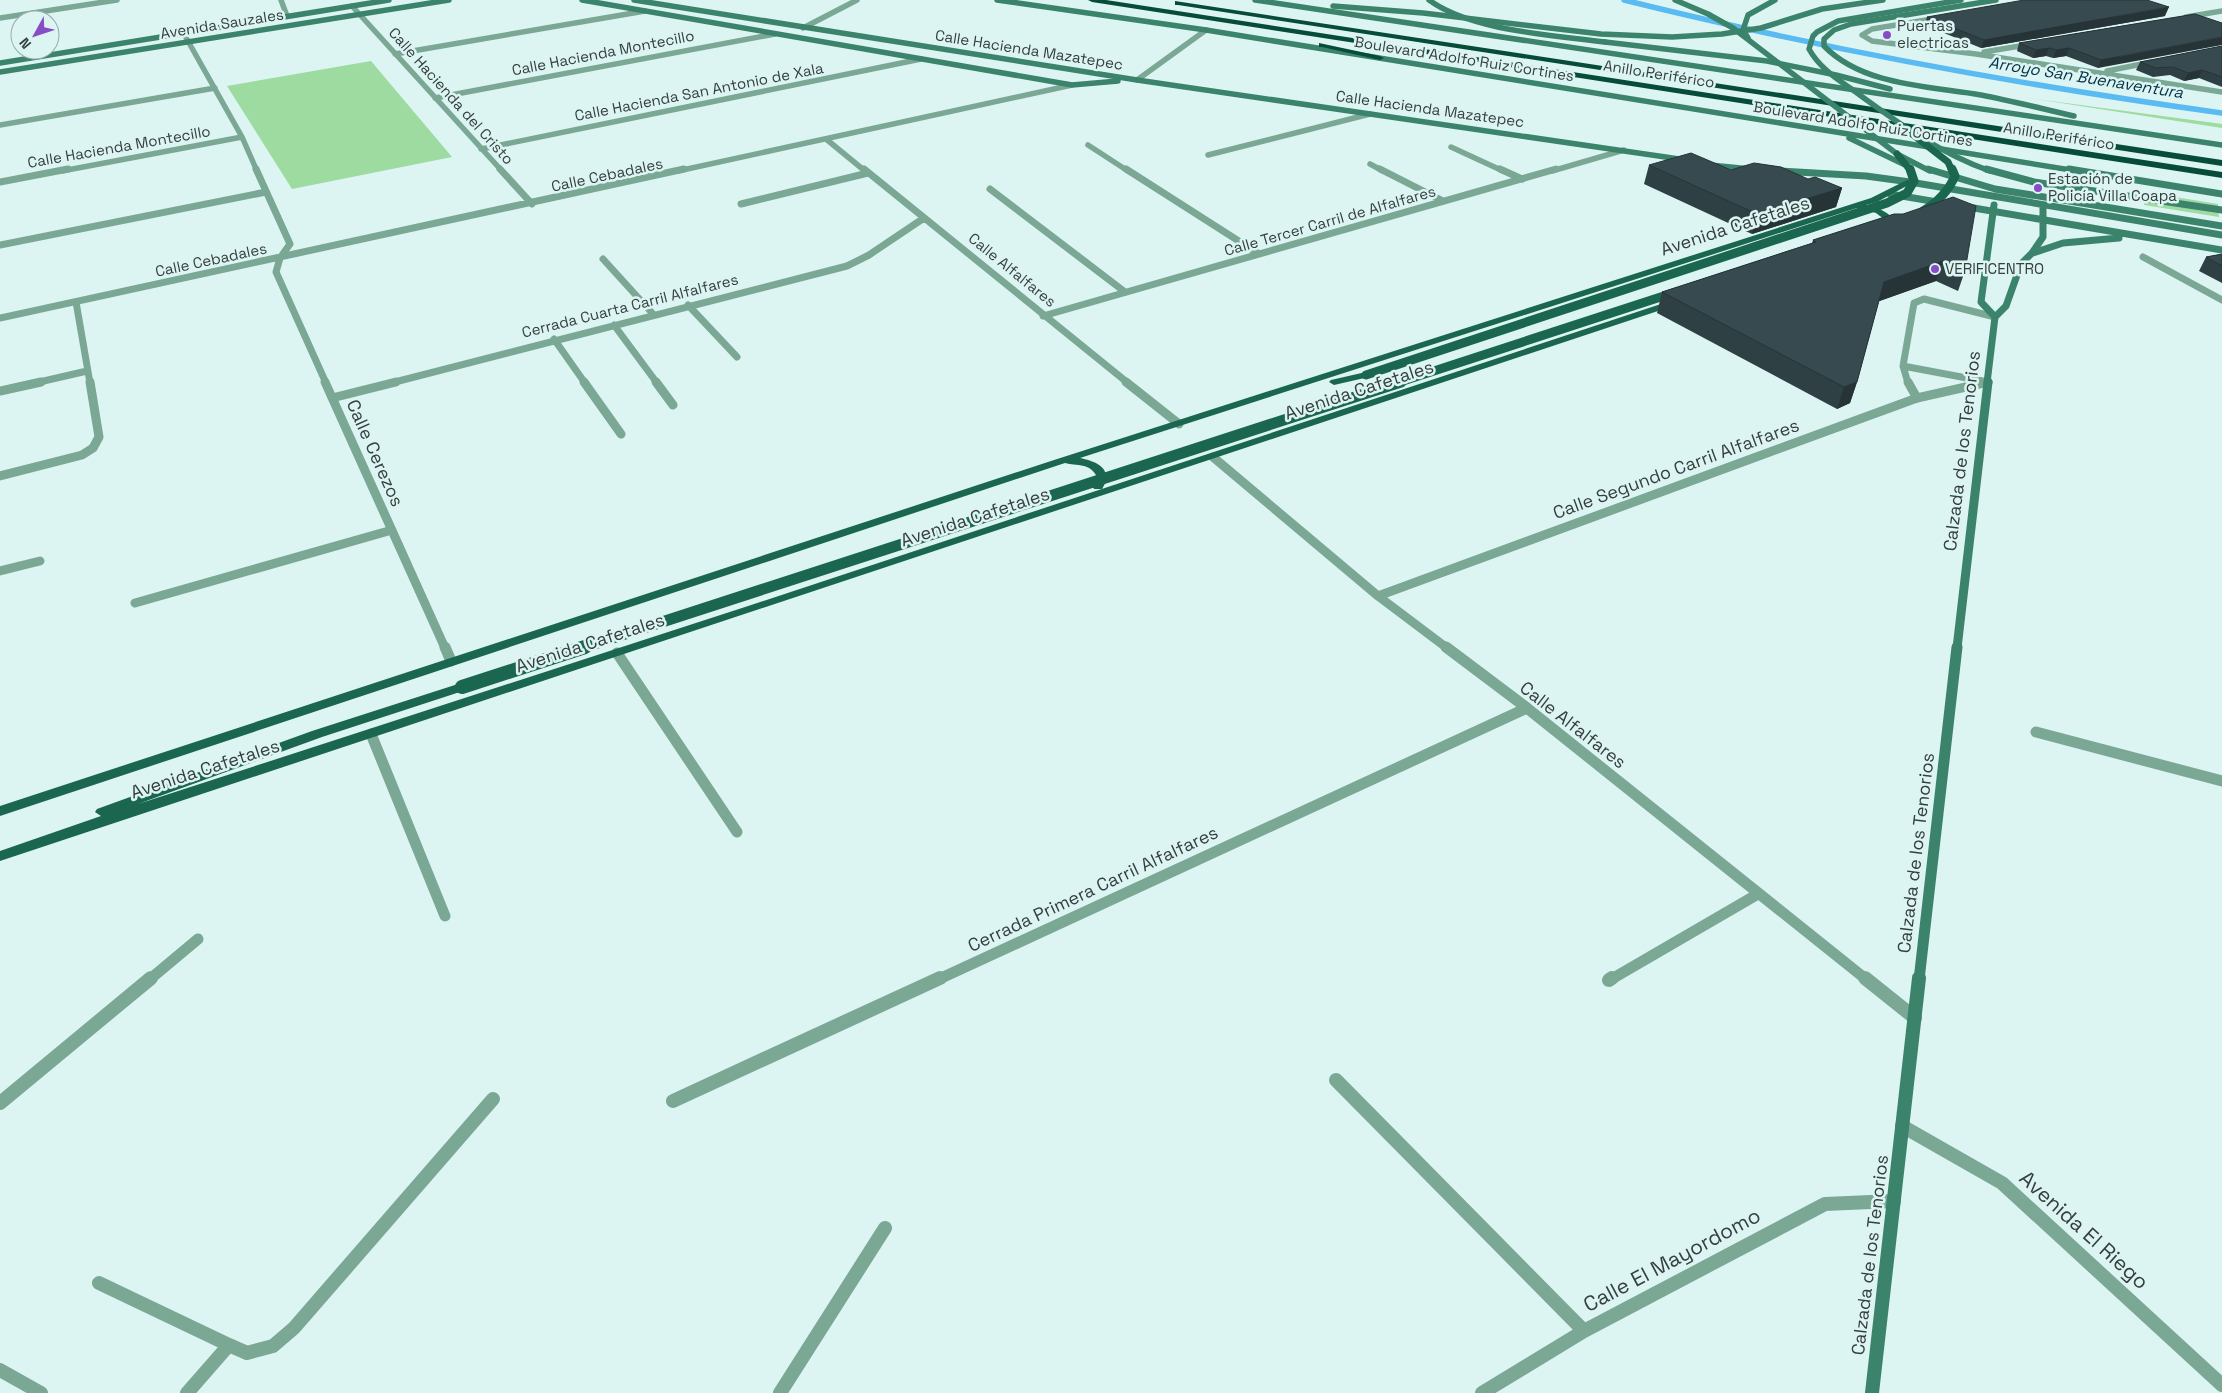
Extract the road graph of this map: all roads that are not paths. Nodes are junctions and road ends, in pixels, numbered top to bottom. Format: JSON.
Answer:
{"nodes":[{"id":1,"x":117,"y":0,"type":"edge"},
{"id":2,"x":281,"y":0,"type":"edge"},
{"id":3,"x":389,"y":0,"type":"edge"},
{"id":4,"x":445,"y":0,"type":"edge"},
{"id":5,"x":582,"y":0,"type":"edge"},
{"id":6,"x":634,"y":0,"type":"edge"},
{"id":7,"x":857,"y":0,"type":"edge"},
{"id":8,"x":997,"y":0,"type":"edge"},
{"id":9,"x":1092,"y":0,"type":"edge"},
{"id":10,"x":1255,"y":0,"type":"edge"},
{"id":11,"x":1429,"y":0,"type":"edge"},
{"id":12,"x":1675,"y":0,"type":"edge"},
{"id":13,"x":1775,"y":0,"type":"edge"},
{"id":14,"x":1883,"y":0,"type":"edge"},
{"id":15,"x":1960,"y":0,"type":"edge"},
{"id":16,"x":1996,"y":0,"type":"edge"},
{"id":17,"x":1169,"y":2,"type":"dead end"},
{"id":18,"x":1243,"y":4,"type":"dead end"},
{"id":19,"x":1287,"y":5,"type":"junction"},
{"id":20,"x":352,"y":6,"type":"junction"},
{"id":21,"x":645,"y":11,"type":"junction"},
{"id":22,"x":2222,"y":11,"type":"edge"},
{"id":23,"x":360,"y":15,"type":"junction"},
{"id":24,"x":287,"y":16,"type":"junction"},
{"id":25,"x":0,"y":18,"type":"edge"},
{"id":26,"x":1206,"y":18,"type":"junction"},
{"id":27,"x":1940,"y":18,"type":"edge"},
{"id":28,"x":2183,"y":18,"type":"edge"},
{"id":29,"x":803,"y":28,"type":"junction"},
{"id":30,"x":1206,"y":30,"type":"junction"},
{"id":31,"x":184,"y":34,"type":"junction"},
{"id":32,"x":775,"y":34,"type":"junction"},
{"id":33,"x":844,"y":34,"type":"junction"},
{"id":34,"x":1750,"y":41,"type":"junction"},
{"id":35,"x":1431,"y":42,"type":"junction"},
{"id":36,"x":189,"y":43,"type":"junction"},
{"id":37,"x":830,"y":43,"type":"junction"},
{"id":38,"x":2035,"y":44,"type":"edge"},
{"id":39,"x":395,"y":54,"type":"junction"},
{"id":40,"x":1976,"y":54,"type":"junction"},
{"id":41,"x":1380,"y":58,"type":"junction"},
{"id":42,"x":921,"y":60,"type":"junction"},
{"id":43,"x":2156,"y":62,"type":"edge"},
{"id":44,"x":0,"y":63,"type":"edge"},
{"id":45,"x":0,"y":72,"type":"edge"},
{"id":46,"x":2099,"y":72,"type":"junction"},
{"id":47,"x":1137,"y":80,"type":"junction"},
{"id":48,"x":1072,"y":85,"type":"junction"},
{"id":49,"x":215,"y":88,"type":"junction"},
{"id":50,"x":2222,"y":92,"type":"edge"},
{"id":51,"x":435,"y":98,"type":"junction"},
{"id":52,"x":1940,"y":102,"type":"junction"},
{"id":53,"x":1370,"y":114,"type":"junction"},
{"id":54,"x":0,"y":124,"type":"edge"},
{"id":55,"x":1903,"y":127,"type":"junction"},
{"id":56,"x":1835,"y":132,"type":"junction"},
{"id":57,"x":2136,"y":132,"type":"junction"},
{"id":58,"x":242,"y":137,"type":"junction"},
{"id":59,"x":826,"y":139,"type":"junction"},
{"id":60,"x":2222,"y":144,"type":"edge"},
{"id":61,"x":1088,"y":145,"type":"dead end"},
{"id":62,"x":1451,"y":147,"type":"dead end"},
{"id":63,"x":481,"y":149,"type":"junction"},
{"id":64,"x":1624,"y":150,"type":"junction"},
{"id":65,"x":1897,"y":154,"type":"junction"},
{"id":66,"x":1208,"y":155,"type":"dead end"},
{"id":67,"x":1691,"y":161,"type":"edge"},
{"id":68,"x":1700,"y":163,"type":"edge"},
{"id":69,"x":2222,"y":163,"type":"edge"},
{"id":70,"x":1370,"y":164,"type":"dead end"},
{"id":71,"x":1757,"y":170,"type":"edge"},
{"id":72,"x":1776,"y":171,"type":"edge"},
{"id":73,"x":868,"y":173,"type":"junction"},
{"id":74,"x":2222,"y":175,"type":"edge"},
{"id":75,"x":1522,"y":179,"type":"junction"},
{"id":76,"x":0,"y":182,"type":"edge"},
{"id":77,"x":1910,"y":182,"type":"junction"},
{"id":78,"x":990,"y":189,"type":"dead end"},
{"id":79,"x":266,"y":192,"type":"junction"},
{"id":80,"x":1890,"y":194,"type":"junction"},
{"id":81,"x":2222,"y":194,"type":"edge"},
{"id":82,"x":1995,"y":197,"type":"junction"},
{"id":83,"x":1443,"y":202,"type":"junction"},
{"id":84,"x":1953,"y":203,"type":"junction"},
{"id":85,"x":532,"y":204,"type":"junction"},
{"id":86,"x":741,"y":204,"type":"dead end"},
{"id":87,"x":2043,"y":206,"type":"junction"},
{"id":88,"x":1851,"y":207,"type":"junction"},
{"id":89,"x":2222,"y":210,"type":"edge"},
{"id":90,"x":1992,"y":211,"type":"junction"},
{"id":91,"x":924,"y":218,"type":"junction"},
{"id":92,"x":1911,"y":219,"type":"junction"},
{"id":93,"x":2043,"y":220,"type":"junction"},
{"id":94,"x":2222,"y":226,"type":"edge"},
{"id":95,"x":2222,"y":235,"type":"edge"},
{"id":96,"x":2150,"y":238,"type":"junction"},
{"id":97,"x":0,"y":246,"type":"edge"},
{"id":98,"x":2222,"y":250,"type":"edge"},
{"id":99,"x":2032,"y":253,"type":"junction"},
{"id":100,"x":1259,"y":254,"type":"junction"},
{"id":101,"x":2143,"y":257,"type":"dead end"},
{"id":102,"x":280,"y":258,"type":"junction"},
{"id":103,"x":602,"y":259,"type":"dead end"},
{"id":104,"x":1125,"y":292,"type":"junction"},
{"id":105,"x":2222,"y":300,"type":"edge"},
{"id":106,"x":76,"y":302,"type":"junction"},
{"id":107,"x":688,"y":305,"type":"junction"},
{"id":108,"x":653,"y":314,"type":"junction"},
{"id":109,"x":1044,"y":316,"type":"junction"},
{"id":110,"x":1995,"y":317,"type":"junction"},
{"id":111,"x":0,"y":318,"type":"edge"},
{"id":112,"x":614,"y":325,"type":"junction"},
{"id":113,"x":554,"y":339,"type":"junction"},
{"id":114,"x":737,"y":357,"type":"dead end"},
{"id":115,"x":1903,"y":366,"type":"junction"},
{"id":116,"x":88,"y":371,"type":"junction"},
{"id":117,"x":1988,"y":382,"type":"junction"},
{"id":118,"x":0,"y":391,"type":"edge"},
{"id":119,"x":332,"y":398,"type":"junction"},
{"id":120,"x":1917,"y":398,"type":"junction"},
{"id":121,"x":673,"y":404,"type":"dead end"},
{"id":122,"x":1223,"y":410,"type":"junction"},
{"id":123,"x":1179,"y":424,"type":"junction"},
{"id":124,"x":621,"y":434,"type":"dead end"},
{"id":125,"x":1213,"y":457,"type":"junction"},
{"id":126,"x":1055,"y":463,"type":"junction"},
{"id":127,"x":0,"y":476,"type":"edge"},
{"id":128,"x":1085,"y":500,"type":"junction"},
{"id":129,"x":392,"y":530,"type":"junction"},
{"id":130,"x":40,"y":561,"type":"dead end"},
{"id":131,"x":0,"y":571,"type":"edge"},
{"id":132,"x":1378,"y":596,"type":"junction"},
{"id":133,"x":135,"y":603,"type":"dead end"},
{"id":134,"x":617,"y":653,"type":"junction"},
{"id":135,"x":451,"y":661,"type":"junction"},
{"id":136,"x":1527,"y":708,"type":"junction"},
{"id":137,"x":2036,"y":732,"type":"dead end"},
{"id":138,"x":371,"y":734,"type":"junction"},
{"id":139,"x":2222,"y":781,"type":"edge"},
{"id":140,"x":0,"y":810,"type":"edge"},
{"id":141,"x":736,"y":832,"type":"dead end"},
{"id":142,"x":0,"y":855,"type":"edge"},
{"id":143,"x":1758,"y":894,"type":"junction"},
{"id":144,"x":445,"y":916,"type":"dead end"},
{"id":145,"x":198,"y":939,"type":"dead end"},
{"id":146,"x":1609,"y":980,"type":"dead end"},
{"id":147,"x":1915,"y":1018,"type":"junction"},
{"id":148,"x":1336,"y":1080,"type":"dead end"},
{"id":149,"x":494,"y":1099,"type":"dead end"},
{"id":150,"x":674,"y":1101,"type":"dead end"},
{"id":151,"x":0,"y":1103,"type":"edge"},
{"id":152,"x":1902,"y":1126,"type":"junction"},
{"id":153,"x":1894,"y":1201,"type":"junction"},
{"id":154,"x":885,"y":1228,"type":"dead end"},
{"id":155,"x":99,"y":1283,"type":"dead end"},
{"id":156,"x":1584,"y":1331,"type":"junction"},
{"id":157,"x":229,"y":1345,"type":"junction"},
{"id":158,"x":0,"y":1370,"type":"edge"},
{"id":159,"x":2222,"y":1384,"type":"edge"},
{"id":160,"x":41,"y":1393,"type":"edge"},
{"id":161,"x":187,"y":1393,"type":"edge"},
{"id":162,"x":780,"y":1393,"type":"edge"},
{"id":163,"x":1482,"y":1393,"type":"edge"},
{"id":164,"x":1872,"y":1393,"type":"edge"}],
"edges":[{"from":1,"to":25,"type":"street"},
{"from":2,"to":24,"type":"street"},
{"from":3,"to":20,"type":"main road","name":"Avenida Sauzales"},
{"from":4,"to":23,"type":"main road","name":"Avenida Sauzales"},
{"from":5,"to":21,"type":"main road","name":"Calle Hacienda Mazatepec"},
{"from":6,"to":29,"type":"main road","name":"Calle Hacienda Mazatepec"},
{"from":7,"to":29,"type":"street"},
{"from":8,"to":30,"type":"main road","name":"Boulevard Adolfo Ruiz Cortines"},
{"from":9,"to":26,"type":"highway","name":"Anillo Periférico"},
{"from":10,"to":19,"type":"main road","name":"Boulevard Adolfo Ruiz Cortines"},
{"from":11,"to":52,"type":"main road","bridge":true},
{"from":12,"to":34,"type":"main road","bridge":true},
{"from":13,"to":34,"type":"main road","bridge":true},
{"from":14,"to":19,"type":"main road","bridge":true},
{"from":15,"to":55,"type":"main road","bridge":true},
{"from":16,"to":57,"type":"main road"},
{"from":17,"to":35,"type":"highway","name":"Anillo Periférico"},
{"from":18,"to":35,"type":"highway"},
{"from":19,"to":52,"type":"main road","name":"Boulevard Adolfo Ruiz Cortines"},
{"from":20,"to":23,"type":"street","name":"Calle Hacienda del Cristo"},
{"from":20,"to":24,"type":"main road","name":"Avenida Sauzales"},
{"from":21,"to":32,"type":"main road","name":"Calle Hacienda Mazatepec"},
{"from":21,"to":39,"type":"street"},
{"from":22,"to":28,"type":"street"},
{"from":23,"to":36,"type":"main road","name":"Avenida Sauzales"},
{"from":23,"to":39,"type":"street","name":"Calle Hacienda del Cristo"},
{"from":24,"to":31,"type":"main road","name":"Avenida Sauzales"},
{"from":26,"to":41,"type":"highway"},
{"from":26,"to":74,"type":"highway","name":"Anillo Periférico"},
{"from":27,"to":40,"type":"street"},
{"from":29,"to":33,"type":"main road","name":"Calle Hacienda Mazatepec"},
{"from":30,"to":41,"type":"main road","name":"Boulevard Adolfo Ruiz Cortines"},
{"from":30,"to":47,"type":"street"},
{"from":31,"to":36,"type":"street"},
{"from":31,"to":44,"type":"main road","name":"Avenida Sauzales"},
{"from":32,"to":37,"type":"main road","name":"Calle Hacienda Mazatepec"},
{"from":32,"to":51,"type":"street","name":"Calle Hacienda Montecillo"},
{"from":33,"to":37,"type":"main road"},
{"from":33,"to":47,"type":"main road","name":"Calle Hacienda Mazatepec"},
{"from":34,"to":65,"type":"main road","bridge":true},
{"from":35,"to":69,"type":"highway","name":"Anillo Periférico"},
{"from":36,"to":45,"type":"main road","name":"Avenida Sauzales"},
{"from":36,"to":49,"type":"street"},
{"from":37,"to":42,"type":"main road","name":"Calle Hacienda Mazatepec"},
{"from":38,"to":40,"type":"street"},
{"from":39,"to":51,"type":"street","name":"Calle Hacienda del Cristo"},
{"from":40,"to":46,"type":"street"},
{"from":41,"to":56,"type":"main road","name":"Boulevard Adolfo Ruiz Cortines"},
{"from":42,"to":48,"type":"main road","name":"Calle Hacienda Mazatepec"},
{"from":42,"to":63,"type":"street","name":"Calle Hacienda San Antonio de Xala"},
{"from":43,"to":46,"type":"street"},
{"from":46,"to":50,"type":"street"},
{"from":47,"to":48,"type":"main road","name":"Calle Cebadales"},
{"from":47,"to":53,"type":"main road","name":"Calle Hacienda Mazatepec"},
{"from":48,"to":59,"type":"street","name":"Calle Cebadales"},
{"from":49,"to":54,"type":"street"},
{"from":49,"to":58,"type":"street"},
{"from":51,"to":63,"type":"street","name":"Calle Hacienda del Cristo"},
{"from":52,"to":57,"type":"main road","name":"Boulevard Adolfo Ruiz Cortines"},
{"from":53,"to":64,"type":"main road","name":"Calle Hacienda Mazatepec"},
{"from":53,"to":66,"type":"street"},
{"from":55,"to":89,"type":"main road","bridge":true},
{"from":55,"to":92,"type":"main road","bridge":true},
{"from":56,"to":77,"type":"main road"},
{"from":56,"to":81,"type":"main road","name":"Boulevard Adolfo Ruiz Cortines"},
{"from":57,"to":60,"type":"main road","name":"Boulevard Adolfo Ruiz Cortines"},
{"from":58,"to":76,"type":"street","name":"Calle Hacienda Montecillo"},
{"from":58,"to":79,"type":"street"},
{"from":59,"to":73,"type":"street","name":"Calle Alfalfares"},
{"from":59,"to":85,"type":"street","name":"Calle Cebadales"},
{"from":61,"to":100,"type":"street"},
{"from":62,"to":75,"type":"street"},
{"from":63,"to":85,"type":"street","name":"Calle Hacienda del Cristo"},
{"from":64,"to":67,"type":"main road","name":"Calle Hacienda Mazatepec"},
{"from":64,"to":75,"type":"street","name":"Calle Tercer Carril de Alfalfares"},
{"from":65,"to":94,"type":"main road","bridge":true},
{"from":65,"to":122,"type":"main road","bridge":true},
{"from":68,"to":71,"type":"main road"},
{"from":70,"to":83,"type":"street"},
{"from":72,"to":77,"type":"main road"},
{"from":73,"to":86,"type":"street"},
{"from":73,"to":91,"type":"street","name":"Calle Alfalfares"},
{"from":75,"to":83,"type":"street","name":"Calle Tercer Carril de Alfalfares"},
{"from":77,"to":80,"type":"main road","name":"Avenida Cafetales"},
{"from":77,"to":82,"type":"main road"},
{"from":77,"to":84,"type":"main road"},
{"from":78,"to":104,"type":"street"},
{"from":79,"to":97,"type":"street"},
{"from":79,"to":102,"type":"street","name":"Calle Cerezos"},
{"from":80,"to":84,"type":"main road"},
{"from":80,"to":88,"type":"main road","name":"Avenida Cafetales"},
{"from":82,"to":87,"type":"main road"},
{"from":82,"to":90,"type":"main road"},
{"from":83,"to":100,"type":"street","name":"Calle Tercer Carril de Alfalfares"},
{"from":84,"to":90,"type":"main road"},
{"from":84,"to":92,"type":"main road"},
{"from":85,"to":102,"type":"street","name":"Calle Cebadales"},
{"from":87,"to":93,"type":"main road","name":"Calzada de los Tenorios"},
{"from":87,"to":95,"type":"main road"},
{"from":88,"to":92,"type":"main road"},
{"from":88,"to":122,"type":"main road","name":"Avenida Cafetales"},
{"from":90,"to":93,"type":"main road"},
{"from":90,"to":110,"type":"main road"},
{"from":91,"to":107,"type":"street","name":"Cerrada Cuarta Carril Alfalfares"},
{"from":91,"to":109,"type":"street","name":"Calle Alfalfares"},
{"from":93,"to":96,"type":"main road"},
{"from":93,"to":99,"type":"main road","name":"Calzada de los Tenorios"},
{"from":96,"to":98,"type":"main road"},
{"from":96,"to":99,"type":"main road"},
{"from":99,"to":110,"type":"main road","name":"Calzada de los Tenorios"},
{"from":100,"to":104,"type":"street","name":"Calle Tercer Carril de Alfalfares"},
{"from":101,"to":105,"type":"street"},
{"from":102,"to":106,"type":"street","name":"Calle Cebadales"},
{"from":102,"to":119,"type":"street","name":"Calle Cerezos"},
{"from":103,"to":108,"type":"street"},
{"from":104,"to":109,"type":"street","name":"Calle Tercer Carril de Alfalfares"},
{"from":106,"to":111,"type":"street","name":"Calle Cebadales"},
{"from":106,"to":116,"type":"street"},
{"from":107,"to":108,"type":"street","name":"Cerrada Cuarta Carril Alfalfares"},
{"from":107,"to":114,"type":"street"},
{"from":108,"to":112,"type":"street","name":"Cerrada Cuarta Carril Alfalfares"},
{"from":109,"to":123,"type":"street","name":"Calle Alfalfares"},
{"from":110,"to":115,"type":"street"},
{"from":110,"to":117,"type":"main road","name":"Calzada de los Tenorios"},
{"from":112,"to":113,"type":"street","name":"Cerrada Cuarta Carril Alfalfares"},
{"from":112,"to":121,"type":"street"},
{"from":113,"to":119,"type":"street","name":"Cerrada Cuarta Carril Alfalfares"},
{"from":113,"to":124,"type":"street"},
{"from":115,"to":117,"type":"street"},
{"from":115,"to":120,"type":"street"},
{"from":116,"to":118,"type":"street"},
{"from":116,"to":127,"type":"street"},
{"from":117,"to":120,"type":"street","name":"Calle Segundo Carril Alfalfares"},
{"from":117,"to":147,"type":"main road","name":"Calzada de los Tenorios"},
{"from":119,"to":129,"type":"street","name":"Calle Cerezos"},
{"from":120,"to":132,"type":"street","name":"Calle Segundo Carril Alfalfares"},
{"from":122,"to":123,"type":"main road","name":"Avenida Cafetales"},
{"from":123,"to":126,"type":"main road","name":"Avenida Cafetales"},
{"from":125,"to":128,"type":"main road","name":"Avenida Cafetales"},
{"from":125,"to":132,"type":"street","name":"Calle Alfalfares"},
{"from":125,"to":142,"type":"main road","name":"Avenida Cafetales","bridge":true},
{"from":126,"to":128,"type":"main road"},
{"from":126,"to":135,"type":"main road","name":"Avenida Cafetales"},
{"from":128,"to":134,"type":"main road","name":"Avenida Cafetales"},
{"from":129,"to":133,"type":"street"},
{"from":129,"to":135,"type":"street","name":"Calle Cerezos"},
{"from":130,"to":131,"type":"street"},
{"from":132,"to":136,"type":"street","name":"Calle Alfalfares"},
{"from":134,"to":138,"type":"main road","name":"Avenida Cafetales"},
{"from":134,"to":141,"type":"street"},
{"from":135,"to":140,"type":"main road","name":"Avenida Cafetales"},
{"from":136,"to":143,"type":"street","name":"Calle Alfalfares"},
{"from":136,"to":150,"type":"street","name":"Cerrada Primera Carril Alfalfares"},
{"from":137,"to":139,"type":"street"},
{"from":138,"to":142,"type":"main road","name":"Avenida Cafetales"},
{"from":138,"to":144,"type":"street"},
{"from":143,"to":146,"type":"street"},
{"from":143,"to":147,"type":"street","name":"Calle Alfalfares"},
{"from":145,"to":151,"type":"street"},
{"from":147,"to":152,"type":"main road","name":"Calzada de los Tenorios"},
{"from":148,"to":156,"type":"street"},
{"from":149,"to":157,"type":"street"},
{"from":152,"to":153,"type":"main road","name":"Calzada de los Tenorios"},
{"from":152,"to":159,"type":"street","name":"Avenida El Riego"},
{"from":153,"to":156,"type":"street","name":"Calle El Mayordomo"},
{"from":153,"to":164,"type":"main road","name":"Calzada de los Tenorios"},
{"from":154,"to":162,"type":"street"},
{"from":155,"to":157,"type":"street"},
{"from":156,"to":163,"type":"street","name":"Calle El Mayordomo"},
{"from":157,"to":161,"type":"street"},
{"from":158,"to":160,"type":"street"}]}
